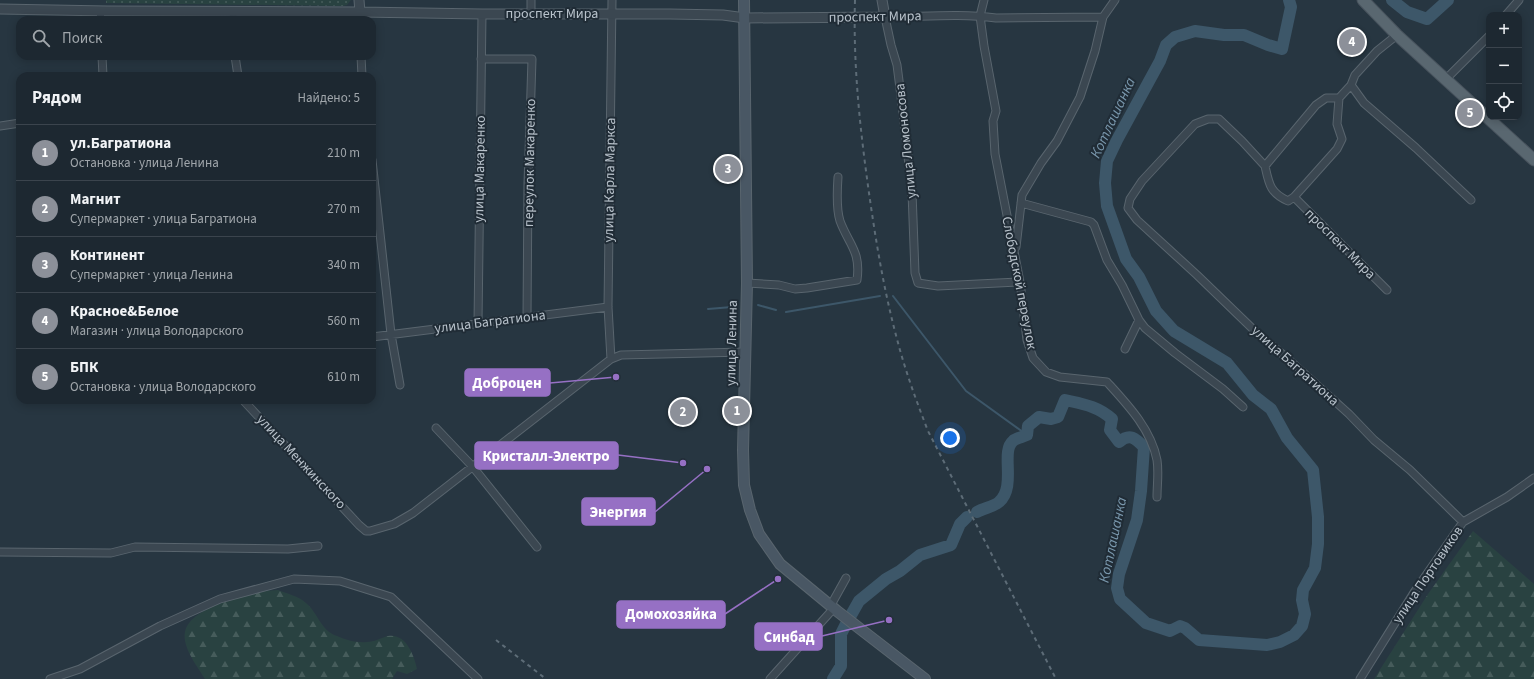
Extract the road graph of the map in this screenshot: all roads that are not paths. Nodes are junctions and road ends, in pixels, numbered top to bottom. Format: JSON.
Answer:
{"nodes":[{"id":1,"x":359,"y":0,"type":"edge"},
{"id":2,"x":531,"y":0,"type":"edge"},
{"id":3,"x":612,"y":0,"type":"edge"},
{"id":4,"x":744,"y":0,"type":"edge"},
{"id":5,"x":882,"y":0,"type":"edge"},
{"id":6,"x":984,"y":0,"type":"edge"},
{"id":7,"x":1114,"y":0,"type":"edge"},
{"id":8,"x":1363,"y":0,"type":"edge"},
{"id":9,"x":1519,"y":0,"type":"edge"},
{"id":10,"x":0,"y":9,"type":"edge"},
{"id":11,"x":1509,"y":12,"type":"edge"},
{"id":12,"x":482,"y":14,"type":"junction"},
{"id":13,"x":531,"y":14,"type":"junction"},
{"id":14,"x":612,"y":14,"type":"junction"},
{"id":15,"x":100,"y":16,"type":"edge"},
{"id":16,"x":233,"y":16,"type":"edge"},
{"id":17,"x":360,"y":16,"type":"edge"},
{"id":18,"x":980,"y":16,"type":"junction"},
{"id":19,"x":885,"y":17,"type":"junction"},
{"id":20,"x":1103,"y":17,"type":"junction"},
{"id":21,"x":745,"y":18,"type":"junction"},
{"id":22,"x":1397,"y":35,"type":"junction"},
{"id":23,"x":1486,"y":39,"type":"edge"},
{"id":24,"x":481,"y":59,"type":"junction"},
{"id":25,"x":102,"y":60,"type":"edge"},
{"id":26,"x":236,"y":60,"type":"edge"},
{"id":27,"x":361,"y":60,"type":"edge"},
{"id":28,"x":103,"y":72,"type":"edge"},
{"id":29,"x":237,"y":72,"type":"edge"},
{"id":30,"x":362,"y":72,"type":"edge"},
{"id":31,"x":1445,"y":80,"type":"junction"},
{"id":32,"x":1351,"y":84,"type":"junction"},
{"id":33,"x":1339,"y":98,"type":"junction"},
{"id":34,"x":16,"y":124,"type":"edge"},
{"id":35,"x":0,"y":126,"type":"edge"},
{"id":36,"x":1534,"y":160,"type":"edge"},
{"id":37,"x":1265,"y":166,"type":"junction"},
{"id":38,"x":838,"y":177,"type":"dead end"},
{"id":39,"x":376,"y":197,"type":"edge"},
{"id":40,"x":1294,"y":197,"type":"junction"},
{"id":41,"x":1471,"y":200,"type":"dead end"},
{"id":42,"x":1021,"y":203,"type":"junction"},
{"id":43,"x":1016,"y":256,"type":"junction"},
{"id":44,"x":1020,"y":282,"type":"junction"},
{"id":45,"x":747,"y":283,"type":"junction"},
{"id":46,"x":1387,"y":290,"type":"dead end"},
{"id":47,"x":608,"y":307,"type":"junction"},
{"id":48,"x":527,"y":318,"type":"junction"},
{"id":49,"x":1139,"y":320,"type":"junction"},
{"id":50,"x":478,"y":323,"type":"junction"},
{"id":51,"x":391,"y":334,"type":"junction"},
{"id":52,"x":376,"y":336,"type":"edge"},
{"id":53,"x":1125,"y":349,"type":"dead end"},
{"id":54,"x":745,"y":352,"type":"junction"},
{"id":55,"x":611,"y":359,"type":"junction"},
{"id":56,"x":400,"y":385,"type":"dead end"},
{"id":57,"x":247,"y":404,"type":"edge"},
{"id":58,"x":1243,"y":407,"type":"dead end"},
{"id":59,"x":436,"y":428,"type":"dead end"},
{"id":60,"x":473,"y":467,"type":"junction"},
{"id":61,"x":1534,"y":478,"type":"edge"},
{"id":62,"x":1157,"y":497,"type":"dead end"},
{"id":63,"x":1463,"y":522,"type":"junction"},
{"id":64,"x":318,"y":546,"type":"dead end"},
{"id":65,"x":536,"y":547,"type":"dead end"},
{"id":66,"x":0,"y":552,"type":"edge"},
{"id":67,"x":846,"y":578,"type":"dead end"},
{"id":68,"x":835,"y":609,"type":"junction"},
{"id":69,"x":50,"y":679,"type":"edge"},
{"id":70,"x":478,"y":679,"type":"edge"},
{"id":71,"x":770,"y":679,"type":"edge"},
{"id":72,"x":925,"y":679,"type":"edge"},
{"id":73,"x":1360,"y":679,"type":"edge"}],
"edges":[{"from":1,"to":17,"type":"street"},
{"from":2,"to":13,"type":"street"},
{"from":3,"to":14,"type":"street","name":"улица Карла Маркса"},
{"from":4,"to":21,"type":"main road","name":"улица Ленина"},
{"from":5,"to":19,"type":"street","name":"улица Ломоносова"},
{"from":6,"to":18,"type":"street","name":"Слободской переулок"},
{"from":7,"to":20,"type":"street"},
{"from":8,"to":22,"type":"main road"},
{"from":9,"to":11,"type":"street"},
{"from":10,"to":15,"type":"street","name":"проспект Мира"},
{"from":12,"to":13,"type":"street","name":"проспект Мира"},
{"from":12,"to":17,"type":"street","name":"проспект Мира"},
{"from":12,"to":24,"type":"street","name":"улица Макаренко"},
{"from":13,"to":14,"type":"street","name":"проспект Мира"},
{"from":14,"to":21,"type":"street","name":"проспект Мира"},
{"from":14,"to":47,"type":"street","name":"улица Карла Маркса"},
{"from":15,"to":16,"type":"street","name":"проспект Мира"},
{"from":16,"to":17,"type":"street","name":"проспект Мира"},
{"from":18,"to":19,"type":"street","name":"проспект Мира"},
{"from":18,"to":20,"type":"street","name":"проспект Мира"},
{"from":18,"to":43,"type":"street","name":"Слободской переулок"},
{"from":19,"to":21,"type":"street","name":"проспект Мира"},
{"from":19,"to":44,"type":"street","name":"улица Ломоносова"},
{"from":20,"to":42,"type":"street"},
{"from":21,"to":45,"type":"main road","name":"улица Ленина"},
{"from":22,"to":31,"type":"main road"},
{"from":22,"to":32,"type":"street"},
{"from":23,"to":31,"type":"street"},
{"from":24,"to":48,"type":"street","name":"переулок Макаренко"},
{"from":24,"to":50,"type":"street","name":"улица Макаренко"},
{"from":25,"to":28,"type":"street"},
{"from":26,"to":29,"type":"street"},
{"from":27,"to":30,"type":"street"},
{"from":31,"to":36,"type":"main road"},
{"from":32,"to":33,"type":"street"},
{"from":32,"to":41,"type":"street"},
{"from":33,"to":37,"type":"street"},
{"from":33,"to":40,"type":"street"},
{"from":34,"to":35,"type":"street"},
{"from":37,"to":40,"type":"street"},
{"from":37,"to":63,"type":"street","name":"улица Багратиона"},
{"from":38,"to":45,"type":"street"},
{"from":39,"to":51,"type":"street"},
{"from":40,"to":46,"type":"street","name":"проспект Мира"},
{"from":42,"to":43,"type":"street"},
{"from":42,"to":49,"type":"street"},
{"from":43,"to":44,"type":"street","name":"Слободской переулок"},
{"from":44,"to":62,"type":"street","name":"Слободской переулок"},
{"from":45,"to":54,"type":"main road","name":"улица Ленина"},
{"from":47,"to":48,"type":"street","name":"улица Багратиона"},
{"from":47,"to":55,"type":"street","name":"улица Карла Маркса"},
{"from":48,"to":50,"type":"street","name":"улица Багратиона"},
{"from":49,"to":53,"type":"street"},
{"from":49,"to":58,"type":"street"},
{"from":50,"to":51,"type":"street","name":"улица Багратиона"},
{"from":51,"to":52,"type":"street","name":"улица Багратиона"},
{"from":51,"to":56,"type":"street"},
{"from":54,"to":55,"type":"street"},
{"from":54,"to":68,"type":"main road","name":"улица Ленина"},
{"from":55,"to":60,"type":"street"},
{"from":57,"to":60,"type":"street","name":"улица Менжинского"},
{"from":59,"to":60,"type":"street"},
{"from":60,"to":65,"type":"street"},
{"from":61,"to":63,"type":"street","name":"улица Портовиков"},
{"from":63,"to":73,"type":"street","name":"улица Портовиков"},
{"from":64,"to":66,"type":"street"},
{"from":67,"to":68,"type":"street"},
{"from":68,"to":71,"type":"street"},
{"from":68,"to":72,"type":"main road","name":"улица Ленина"},
{"from":69,"to":70,"type":"street"}]}
